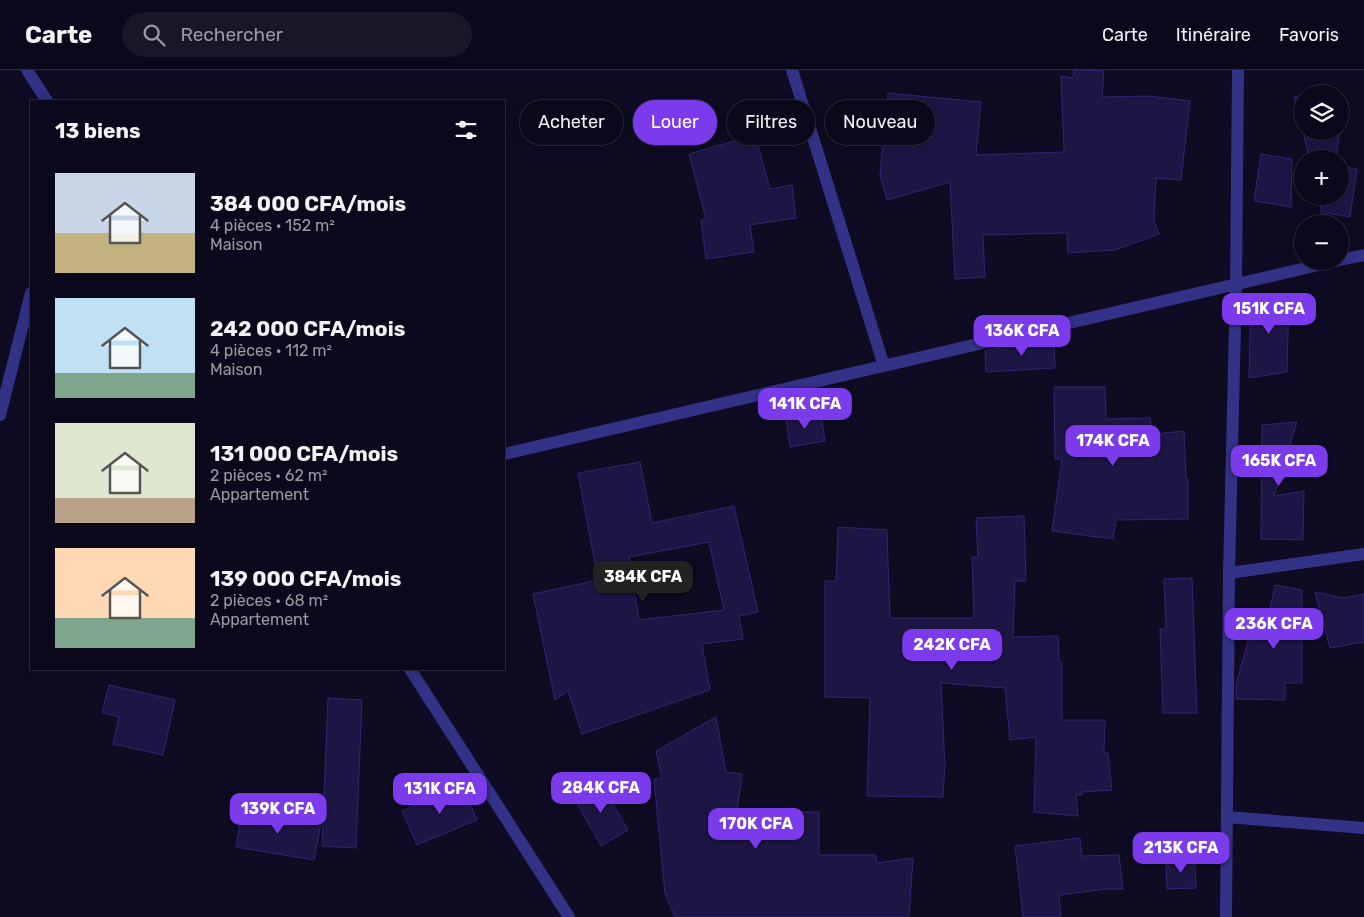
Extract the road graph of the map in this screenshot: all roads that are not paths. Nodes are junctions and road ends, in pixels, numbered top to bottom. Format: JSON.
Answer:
{"nodes":[{"id":1,"x":27,"y":70,"type":"edge"},
{"id":2,"x":792,"y":70,"type":"edge"},
{"id":3,"x":1238,"y":70,"type":"edge"},
{"id":4,"x":46,"y":100,"type":"edge"},
{"id":5,"x":1364,"y":255,"type":"edge"},
{"id":6,"x":1349,"y":258,"type":"edge"},
{"id":7,"x":1297,"y":270,"type":"edge"},
{"id":8,"x":1236,"y":284,"type":"junction"},
{"id":9,"x":30,"y":297,"type":"edge"},
{"id":10,"x":884,"y":366,"type":"junction"},
{"id":11,"x":0,"y":415,"type":"edge"},
{"id":12,"x":505,"y":454,"type":"edge"},
{"id":13,"x":1364,"y":554,"type":"edge"},
{"id":14,"x":1229,"y":573,"type":"junction"},
{"id":15,"x":411,"y":670,"type":"edge"},
{"id":16,"x":1227,"y":817,"type":"junction"},
{"id":17,"x":1364,"y":828,"type":"edge"},
{"id":18,"x":568,"y":917,"type":"edge"},
{"id":19,"x":1226,"y":917,"type":"edge"}],
"edges":[{"from":1,"to":4,"type":"street"},
{"from":2,"to":10,"type":"street"},
{"from":3,"to":8,"type":"street"},
{"from":5,"to":6,"type":"street"},
{"from":7,"to":8,"type":"street"},
{"from":8,"to":10,"type":"street"},
{"from":8,"to":14,"type":"street"},
{"from":9,"to":11,"type":"street"},
{"from":10,"to":12,"type":"street"},
{"from":13,"to":14,"type":"street"},
{"from":14,"to":16,"type":"street"},
{"from":15,"to":18,"type":"street"},
{"from":16,"to":17,"type":"street"},
{"from":16,"to":19,"type":"street"}]}
